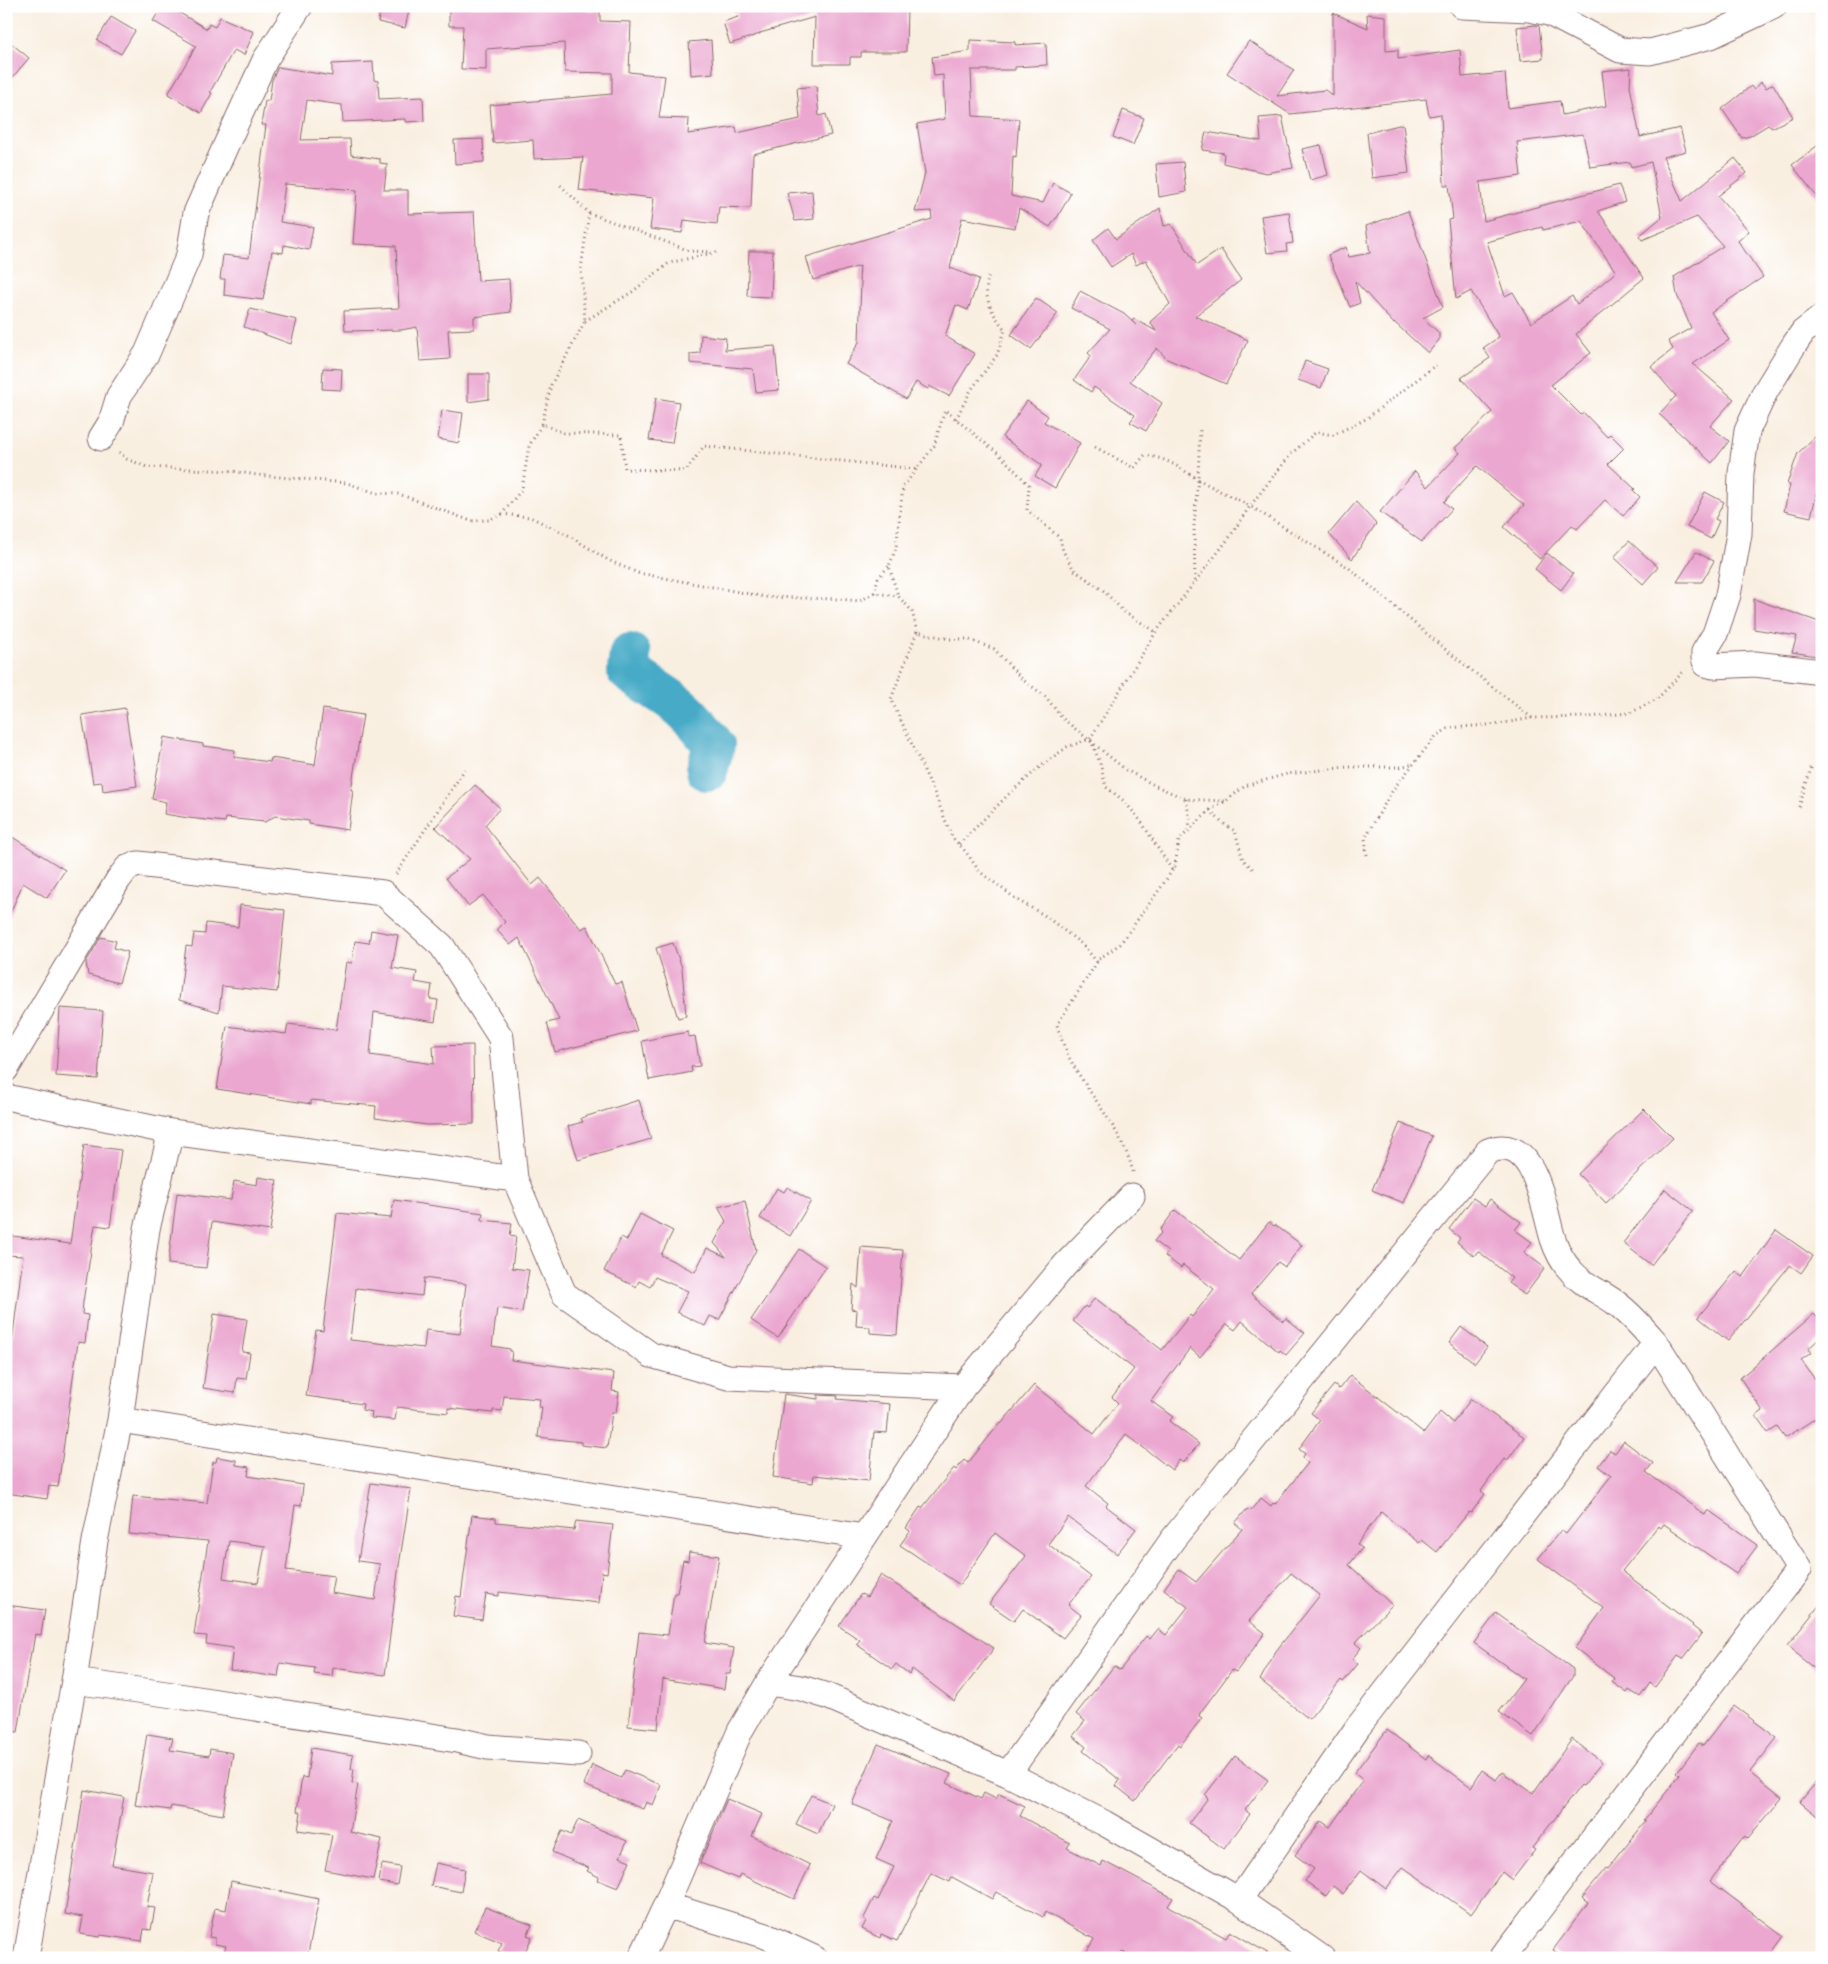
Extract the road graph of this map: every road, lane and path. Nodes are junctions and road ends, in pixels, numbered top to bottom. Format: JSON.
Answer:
{"nodes":[{"id":1,"x":300,"y":6,"type":"edge"},
{"id":2,"x":1462,"y":6,"type":"edge"},
{"id":3,"x":1774,"y":6,"type":"edge"},
{"id":4,"x":558,"y":183,"type":"dead end"},
{"id":5,"x":589,"y":213,"type":"junction"},
{"id":6,"x":989,"y":274,"type":"dead end"},
{"id":7,"x":1822,"y":316,"type":"edge"},
{"id":8,"x":585,"y":321,"type":"junction"},
{"id":9,"x":1436,"y":365,"type":"dead end"},
{"id":10,"x":956,"y":419,"type":"junction"},
{"id":11,"x":542,"y":424,"type":"junction"},
{"id":12,"x":1200,"y":428,"type":"dead end"},
{"id":13,"x":101,"y":438,"type":"joint"},
{"id":14,"x":1095,"y":447,"type":"dead end"},
{"id":15,"x":916,"y":469,"type":"junction"},
{"id":16,"x":1198,"y":479,"type":"junction"},
{"id":17,"x":1250,"y":506,"type":"junction"},
{"id":18,"x":502,"y":514,"type":"junction"},
{"id":19,"x":888,"y":566,"type":"junction"},
{"id":20,"x":1195,"y":582,"type":"junction"},
{"id":21,"x":874,"y":593,"type":"junction"},
{"id":22,"x":898,"y":596,"type":"junction"},
{"id":23,"x":917,"y":632,"type":"junction"},
{"id":24,"x":1156,"y":632,"type":"junction"},
{"id":25,"x":1704,"y":652,"type":"junction"},
{"id":26,"x":1822,"y":672,"type":"edge"},
{"id":27,"x":1532,"y":718,"type":"junction"},
{"id":28,"x":1090,"y":739,"type":"junction"},
{"id":29,"x":1414,"y":764,"type":"junction"},
{"id":30,"x":1812,"y":765,"type":"dead end"},
{"id":31,"x":465,"y":769,"type":"dead end"},
{"id":32,"x":1186,"y":798,"type":"junction"},
{"id":33,"x":1226,"y":802,"type":"junction"},
{"id":34,"x":1799,"y":807,"type":"dead end"},
{"id":35,"x":1210,"y":810,"type":"junction"},
{"id":36,"x":1189,"y":829,"type":"junction"},
{"id":37,"x":959,"y":844,"type":"junction"},
{"id":38,"x":1367,"y":855,"type":"dead end"},
{"id":39,"x":1253,"y":869,"type":"dead end"},
{"id":40,"x":1172,"y":870,"type":"junction"},
{"id":41,"x":383,"y":894,"type":"junction"},
{"id":42,"x":1097,"y":962,"type":"junction"},
{"id":43,"x":6,"y":1069,"type":"edge"},
{"id":44,"x":6,"y":1097,"type":"edge"},
{"id":45,"x":171,"y":1132,"type":"junction"},
{"id":46,"x":516,"y":1179,"type":"junction"},
{"id":47,"x":1132,"y":1196,"type":"joint"},
{"id":48,"x":1656,"y":1344,"type":"junction"},
{"id":49,"x":963,"y":1387,"type":"junction"},
{"id":50,"x":120,"y":1420,"type":"junction"},
{"id":51,"x":864,"y":1537,"type":"junction"},
{"id":52,"x":74,"y":1681,"type":"junction"},
{"id":53,"x":768,"y":1683,"type":"junction"},
{"id":54,"x":578,"y":1754,"type":"dead end"},
{"id":55,"x":1008,"y":1774,"type":"junction"},
{"id":56,"x":1239,"y":1900,"type":"junction"},
{"id":57,"x":666,"y":1905,"type":"junction"},
{"id":58,"x":26,"y":1958,"type":"edge"},
{"id":59,"x":641,"y":1958,"type":"edge"},
{"id":60,"x":814,"y":1958,"type":"edge"},
{"id":61,"x":1322,"y":1958,"type":"edge"},
{"id":62,"x":1502,"y":1958,"type":"edge"}],
"edges":[{"from":1,"to":13,"type":"street"},
{"from":2,"to":3,"type":"street"},
{"from":4,"to":5,"type":"path"},
{"from":5,"to":8,"type":"path"},
{"from":5,"to":8,"type":"path"},
{"from":6,"to":10,"type":"path"},
{"from":7,"to":25,"type":"street"},
{"from":8,"to":11,"type":"path"},
{"from":9,"to":17,"type":"path"},
{"from":10,"to":15,"type":"path"},
{"from":10,"to":24,"type":"path"},
{"from":11,"to":15,"type":"path"},
{"from":11,"to":18,"type":"path"},
{"from":12,"to":16,"type":"path"},
{"from":13,"to":18,"type":"path"},
{"from":14,"to":16,"type":"path"},
{"from":15,"to":19,"type":"path"},
{"from":16,"to":17,"type":"path"},
{"from":16,"to":20,"type":"path"},
{"from":17,"to":20,"type":"path"},
{"from":17,"to":27,"type":"path"},
{"from":18,"to":21,"type":"path"},
{"from":19,"to":21,"type":"path"},
{"from":19,"to":22,"type":"path"},
{"from":20,"to":24,"type":"path"},
{"from":21,"to":22,"type":"path"},
{"from":22,"to":23,"type":"path"},
{"from":23,"to":28,"type":"path"},
{"from":23,"to":37,"type":"path"},
{"from":24,"to":28,"type":"path"},
{"from":25,"to":26,"type":"street"},
{"from":25,"to":27,"type":"path"},
{"from":27,"to":29,"type":"path"},
{"from":28,"to":32,"type":"path"},
{"from":28,"to":37,"type":"path"},
{"from":28,"to":40,"type":"path"},
{"from":29,"to":33,"type":"path"},
{"from":29,"to":38,"type":"path"},
{"from":30,"to":34,"type":"path"},
{"from":31,"to":41,"type":"path"},
{"from":32,"to":33,"type":"path"},
{"from":32,"to":36,"type":"path"},
{"from":33,"to":35,"type":"path"},
{"from":35,"to":36,"type":"path"},
{"from":35,"to":39,"type":"path"},
{"from":36,"to":40,"type":"path"},
{"from":37,"to":42,"type":"path"},
{"from":40,"to":42,"type":"path"},
{"from":41,"to":43,"type":"street"},
{"from":41,"to":46,"type":"street"},
{"from":42,"to":47,"type":"path"},
{"from":44,"to":45,"type":"street"},
{"from":45,"to":46,"type":"street"},
{"from":45,"to":50,"type":"street"},
{"from":46,"to":49,"type":"street"},
{"from":47,"to":49,"type":"street"},
{"from":48,"to":55,"type":"street"},
{"from":48,"to":56,"type":"street"},
{"from":48,"to":62,"type":"street"},
{"from":49,"to":51,"type":"street"},
{"from":50,"to":51,"type":"street"},
{"from":50,"to":52,"type":"street"},
{"from":51,"to":53,"type":"street"},
{"from":52,"to":54,"type":"street"},
{"from":52,"to":58,"type":"street"},
{"from":53,"to":55,"type":"street"},
{"from":53,"to":57,"type":"street"},
{"from":55,"to":56,"type":"street"},
{"from":56,"to":61,"type":"street"},
{"from":57,"to":59,"type":"street"},
{"from":57,"to":60,"type":"street"}]}
